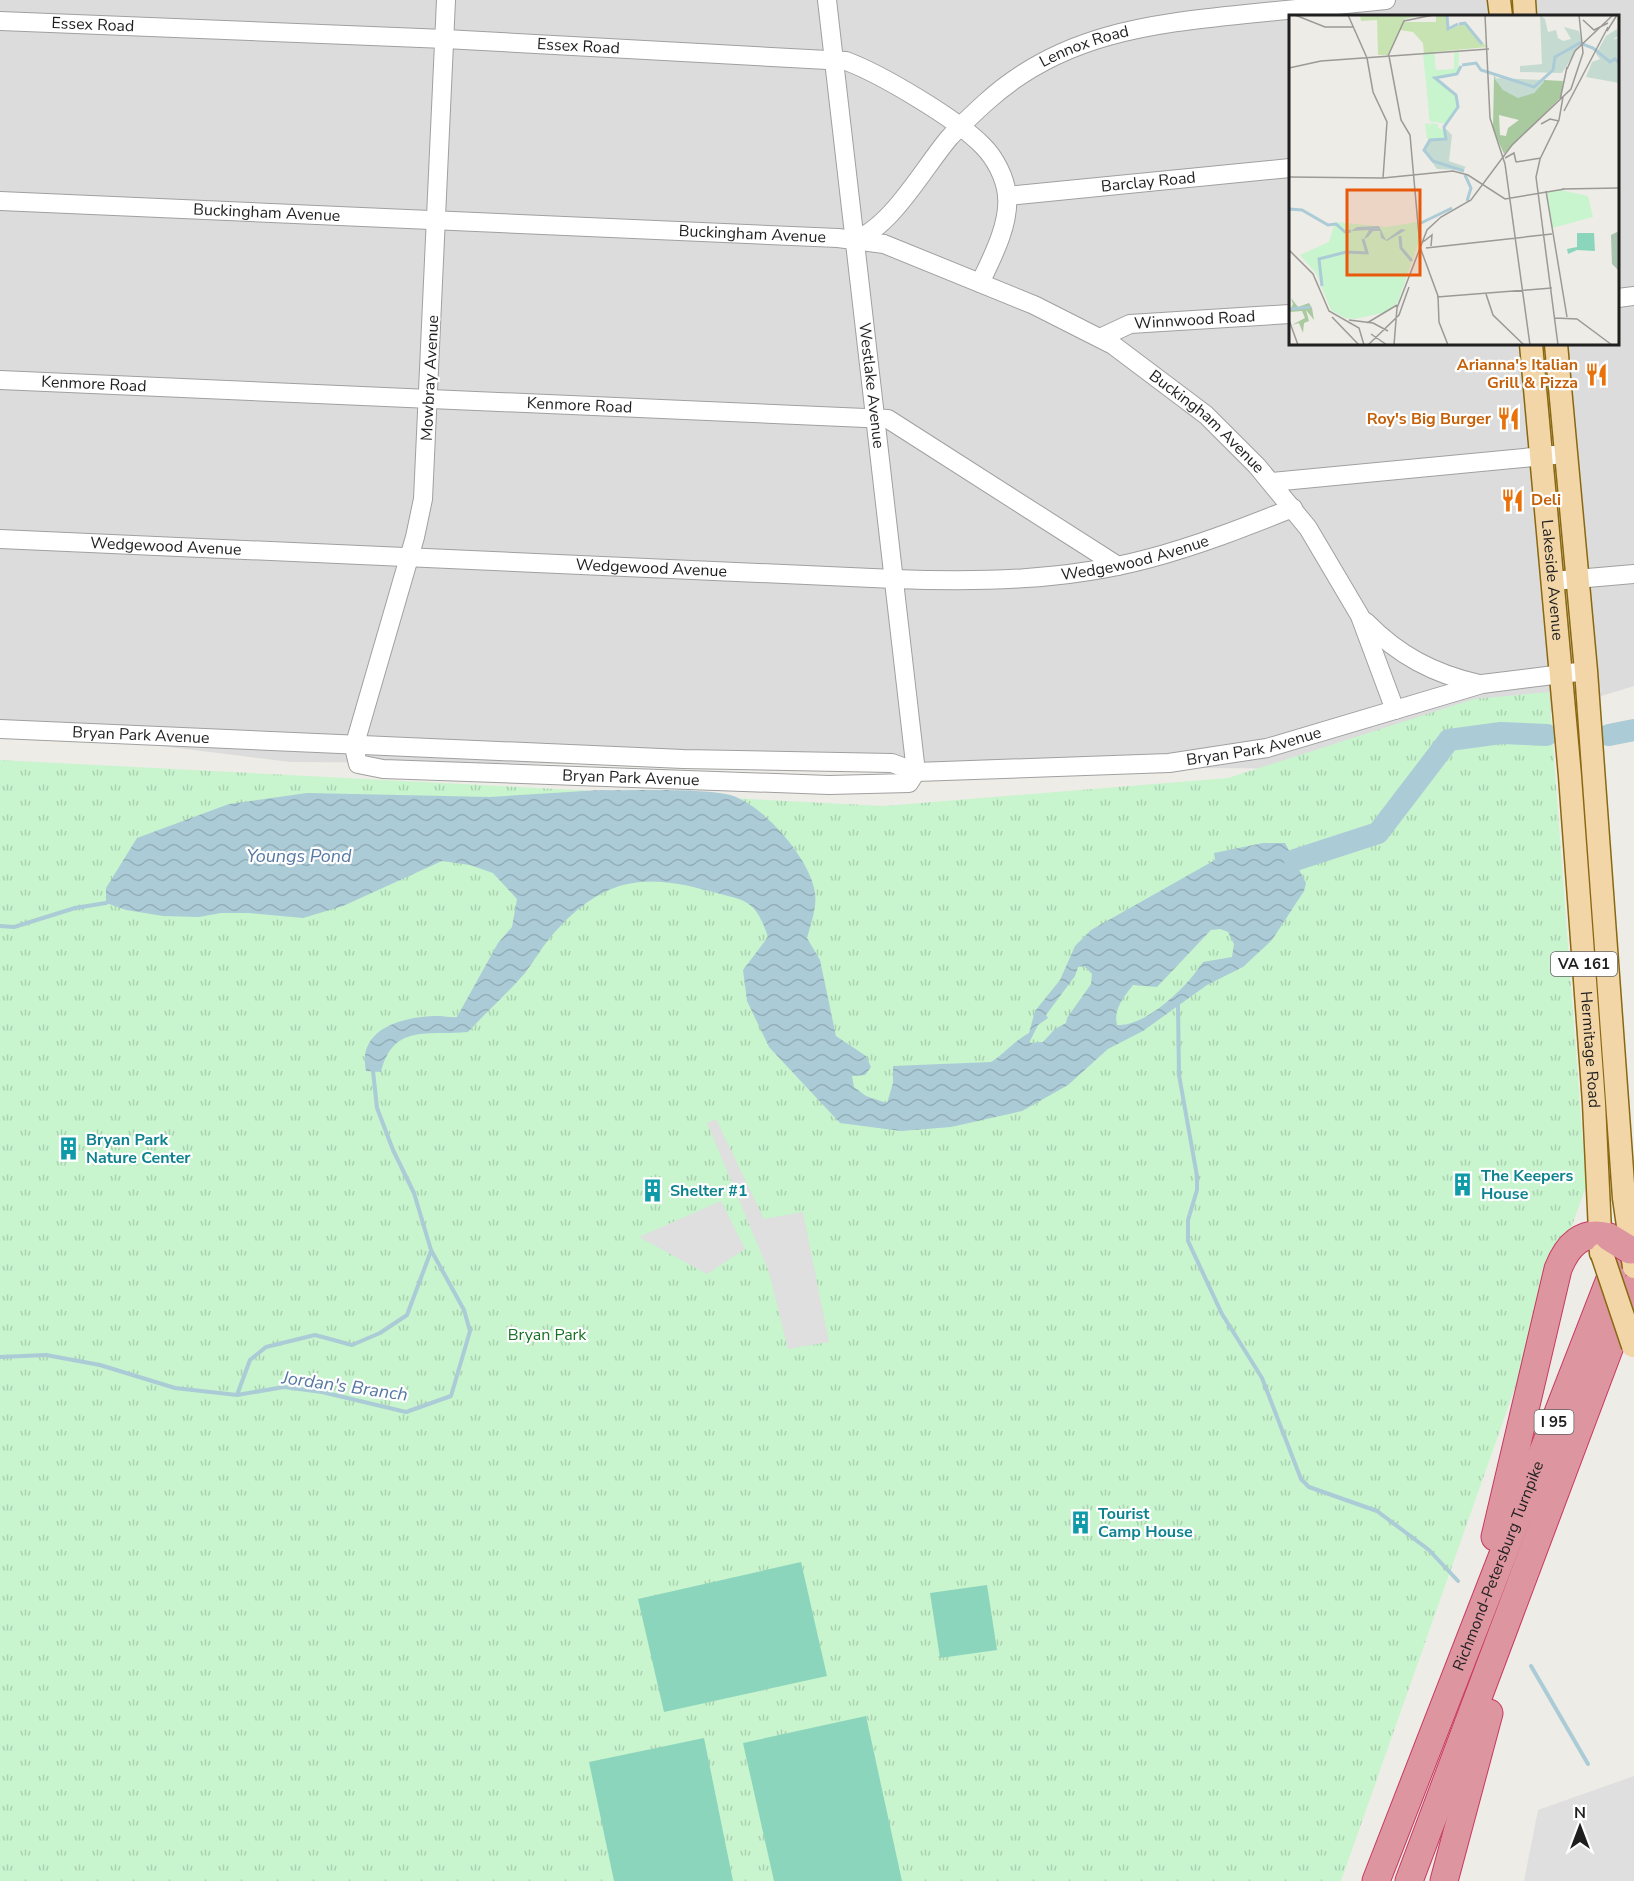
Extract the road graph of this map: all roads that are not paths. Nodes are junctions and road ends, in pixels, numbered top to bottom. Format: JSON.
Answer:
{"nodes":[{"id":1,"x":446,"y":0,"type":"edge"},
{"id":2,"x":827,"y":0,"type":"edge"},
{"id":3,"x":1386,"y":0,"type":"edge"},
{"id":4,"x":1499,"y":0,"type":"edge"},
{"id":5,"x":1524,"y":0,"type":"edge"},
{"id":6,"x":1501,"y":15,"type":"edge"},
{"id":7,"x":1525,"y":15,"type":"edge"},
{"id":8,"x":0,"y":21,"type":"edge"},
{"id":9,"x":444,"y":39,"type":"junction"},
{"id":10,"x":834,"y":58,"type":"junction"},
{"id":11,"x":960,"y":127,"type":"junction"},
{"id":12,"x":1289,"y":168,"type":"edge"},
{"id":13,"x":1007,"y":196,"type":"junction"},
{"id":14,"x":0,"y":201,"type":"edge"},
{"id":15,"x":437,"y":219,"type":"junction"},
{"id":16,"x":855,"y":240,"type":"junction"},
{"id":17,"x":981,"y":283,"type":"junction"},
{"id":18,"x":1634,"y":296,"type":"edge"},
{"id":19,"x":1619,"y":298,"type":"edge"},
{"id":20,"x":1289,"y":314,"type":"edge"},
{"id":21,"x":1100,"y":338,"type":"junction"},
{"id":22,"x":1531,"y":345,"type":"edge"},
{"id":23,"x":1556,"y":345,"type":"edge"},
{"id":24,"x":0,"y":380,"type":"edge"},
{"id":25,"x":429,"y":398,"type":"junction"},
{"id":26,"x":875,"y":418,"type":"junction"},
{"id":27,"x":1567,"y":453,"type":"junction"},
{"id":28,"x":1541,"y":456,"type":"junction"},
{"id":29,"x":1272,"y":482,"type":"junction"},
{"id":30,"x":1293,"y":508,"type":"junction"},
{"id":31,"x":0,"y":539,"type":"edge"},
{"id":32,"x":409,"y":555,"type":"junction"},
{"id":33,"x":1118,"y":566,"type":"junction"},
{"id":34,"x":1634,"y":574,"type":"edge"},
{"id":35,"x":894,"y":579,"type":"junction"},
{"id":36,"x":1578,"y":579,"type":"junction"},
{"id":37,"x":1553,"y":581,"type":"junction"},
{"id":38,"x":1360,"y":616,"type":"junction"},
{"id":39,"x":1586,"y":671,"type":"junction"},
{"id":40,"x":1562,"y":674,"type":"junction"},
{"id":41,"x":1482,"y":684,"type":"junction"},
{"id":42,"x":1395,"y":710,"type":"junction"},
{"id":43,"x":0,"y":729,"type":"edge"},
{"id":44,"x":354,"y":747,"type":"junction"},
{"id":45,"x":916,"y":772,"type":"junction"},
{"id":46,"x":1629,"y":1208,"type":"edge"},
{"id":47,"x":1614,"y":1249,"type":"edge"},
{"id":48,"x":1634,"y":1287,"type":"edge"},
{"id":49,"x":1634,"y":1347,"type":"edge"},
{"id":50,"x":1531,"y":1558,"type":"junction"},
{"id":51,"x":1475,"y":1626,"type":"junction"},
{"id":52,"x":1376,"y":1881,"type":"edge"},
{"id":53,"x":1409,"y":1881,"type":"edge"},
{"id":54,"x":1444,"y":1881,"type":"edge"}],
"edges":[{"from":1,"to":9,"type":"street","name":"Mowbray Avenue"},
{"from":2,"to":10,"type":"street","name":"Westlake Avenue"},
{"from":3,"to":11,"type":"street","name":"Lennox Road"},
{"from":4,"to":6,"type":"main road"},
{"from":5,"to":7,"type":"main road"},
{"from":8,"to":9,"type":"street","name":"Essex Road"},
{"from":9,"to":10,"type":"street","name":"Essex Road"},
{"from":9,"to":15,"type":"street","name":"Mowbray Avenue"},
{"from":10,"to":11,"type":"street","name":"Essex Road"},
{"from":10,"to":16,"type":"street","name":"Westlake Avenue"},
{"from":11,"to":13,"type":"street","name":"Essex Road"},
{"from":11,"to":16,"type":"street","name":"Lennox Road"},
{"from":12,"to":13,"type":"street","name":"Barclay Road"},
{"from":13,"to":17,"type":"street"},
{"from":14,"to":15,"type":"street","name":"Buckingham Avenue"},
{"from":15,"to":16,"type":"street","name":"Buckingham Avenue"},
{"from":15,"to":25,"type":"street","name":"Mowbray Avenue"},
{"from":16,"to":17,"type":"street","name":"Buckingham Avenue"},
{"from":16,"to":26,"type":"street","name":"Westlake Avenue"},
{"from":17,"to":21,"type":"street","name":"Buckingham Avenue"},
{"from":18,"to":19,"type":"street"},
{"from":20,"to":21,"type":"street","name":"Winnwood Road"},
{"from":21,"to":29,"type":"street","name":"Buckingham Avenue"},
{"from":22,"to":28,"type":"main road","name":"Lakeside Avenue","number":"VA 161"},
{"from":23,"to":27,"type":"main road","name":"Lakeside Avenue","number":"VA 161"},
{"from":24,"to":25,"type":"street","name":"Kenmore Road"},
{"from":25,"to":26,"type":"street","name":"Kenmore Road"},
{"from":25,"to":32,"type":"street","name":"Mowbray Avenue"},
{"from":26,"to":33,"type":"street","name":"Kenmore Road"},
{"from":26,"to":35,"type":"street","name":"Westlake Avenue"},
{"from":27,"to":28,"type":"street"},
{"from":27,"to":36,"type":"main road","name":"Lakeside Avenue","number":"VA 161"},
{"from":28,"to":29,"type":"street"},
{"from":28,"to":37,"type":"main road","name":"Lakeside Avenue","number":"VA 161"},
{"from":29,"to":30,"type":"street","name":"Buckingham Avenue"},
{"from":30,"to":33,"type":"street","name":"Wedgewood Avenue"},
{"from":30,"to":38,"type":"street","name":"Buckingham Avenue"},
{"from":31,"to":32,"type":"street","name":"Wedgewood Avenue"},
{"from":32,"to":35,"type":"street","name":"Wedgewood Avenue"},
{"from":32,"to":44,"type":"street","name":"Mowbray Avenue"},
{"from":33,"to":35,"type":"street","name":"Wedgewood Avenue"},
{"from":34,"to":36,"type":"street"},
{"from":35,"to":45,"type":"street","name":"Westlake Avenue"},
{"from":36,"to":37,"type":"street"},
{"from":36,"to":39,"type":"main road","name":"Lakeside Avenue","number":"VA 161"},
{"from":37,"to":40,"type":"main road","name":"Lakeside Avenue","number":"VA 161"},
{"from":38,"to":41,"type":"street","name":"Buckingham Avenue"},
{"from":38,"to":42,"type":"street","name":"Buckingham Avenue"},
{"from":39,"to":40,"type":"street","name":"Bryan Park Avenue"},
{"from":39,"to":46,"type":"main road","name":"Hermitage Road","number":"VA 161"},
{"from":40,"to":41,"type":"street","name":"Bryan Park Avenue"},
{"from":40,"to":47,"type":"main road","name":"Hermitage Road","number":"VA 161"},
{"from":41,"to":42,"type":"street","name":"Bryan Park Avenue"},
{"from":42,"to":45,"type":"street","name":"Bryan Park Avenue"},
{"from":43,"to":44,"type":"street","name":"Bryan Park Avenue"},
{"from":44,"to":45,"type":"street","name":"Bryan Park Avenue"},
{"from":46,"to":47,"type":"main road","name":"Hermitage Road","number":"VA 161","bridge":true},
{"from":46,"to":51,"type":"highway","name":"Richmond-Petersburg Turnpike","number":"I 95"},
{"from":47,"to":49,"type":"main road","name":"Hermitage Road","number":"VA 161","bridge":true},
{"from":47,"to":51,"type":"highway"},
{"from":48,"to":50,"type":"highway","name":"Richmond-Petersburg Turnpike","number":"I 95"},
{"from":50,"to":53,"type":"highway","name":"Richmond-Petersburg Turnpike","number":"I 95"},
{"from":50,"to":54,"type":"highway"},
{"from":51,"to":52,"type":"highway","name":"Richmond-Petersburg Turnpike","number":"I 95"}]}
